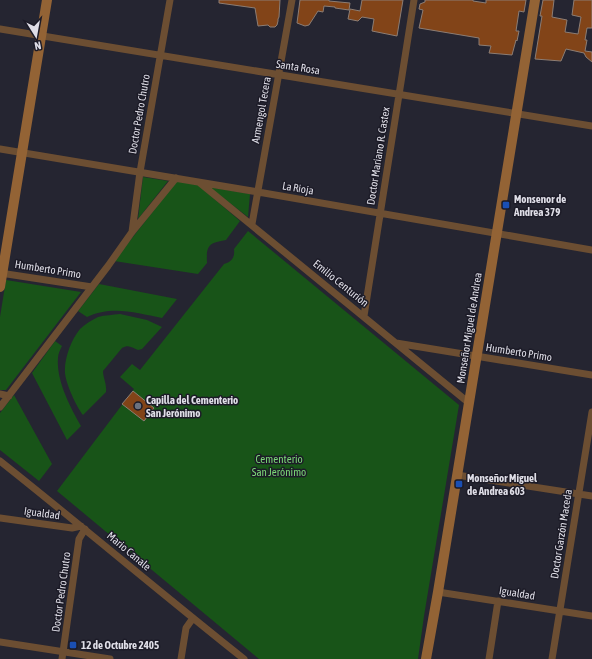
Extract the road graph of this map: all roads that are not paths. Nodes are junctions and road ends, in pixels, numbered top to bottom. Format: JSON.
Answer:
{"nodes":[{"id":1,"x":46,"y":0,"type":"edge"},
{"id":2,"x":170,"y":0,"type":"edge"},
{"id":3,"x":292,"y":0,"type":"edge"},
{"id":4,"x":414,"y":0,"type":"edge"},
{"id":5,"x":535,"y":0,"type":"edge"},
{"id":6,"x":0,"y":29,"type":"edge"},
{"id":7,"x":40,"y":37,"type":"junction"},
{"id":8,"x":160,"y":56,"type":"junction"},
{"id":9,"x":278,"y":75,"type":"junction"},
{"id":10,"x":399,"y":94,"type":"junction"},
{"id":11,"x":516,"y":113,"type":"junction"},
{"id":12,"x":592,"y":126,"type":"edge"},
{"id":13,"x":0,"y":149,"type":"edge"},
{"id":14,"x":22,"y":152,"type":"junction"},
{"id":15,"x":140,"y":172,"type":"junction"},
{"id":16,"x":176,"y":178,"type":"junction"},
{"id":17,"x":199,"y":182,"type":"junction"},
{"id":18,"x":258,"y":192,"type":"junction"},
{"id":19,"x":380,"y":213,"type":"junction"},
{"id":20,"x":252,"y":224,"type":"junction"},
{"id":21,"x":132,"y":232,"type":"junction"},
{"id":22,"x":496,"y":233,"type":"junction"},
{"id":23,"x":592,"y":250,"type":"edge"},
{"id":24,"x":1,"y":273,"type":"edge"},
{"id":25,"x":92,"y":287,"type":"junction"},
{"id":26,"x":0,"y":288,"type":"edge"},
{"id":27,"x":364,"y":316,"type":"junction"},
{"id":28,"x":396,"y":342,"type":"junction"},
{"id":29,"x":476,"y":356,"type":"junction"},
{"id":30,"x":592,"y":375,"type":"edge"},
{"id":31,"x":0,"y":394,"type":"edge"},
{"id":32,"x":9,"y":396,"type":"junction"},
{"id":33,"x":469,"y":403,"type":"junction"},
{"id":34,"x":0,"y":407,"type":"edge"},
{"id":35,"x":592,"y":412,"type":"edge"},
{"id":36,"x":0,"y":461,"type":"edge"},
{"id":37,"x":457,"y":475,"type":"junction"},
{"id":38,"x":579,"y":494,"type":"junction"},
{"id":39,"x":592,"y":496,"type":"edge"},
{"id":40,"x":0,"y":518,"type":"edge"},
{"id":41,"x":83,"y":528,"type":"junction"},
{"id":42,"x":438,"y":592,"type":"junction"},
{"id":43,"x":498,"y":601,"type":"junction"},
{"id":44,"x":560,"y":611,"type":"junction"},
{"id":45,"x":592,"y":616,"type":"edge"},
{"id":46,"x":193,"y":618,"type":"junction"},
{"id":47,"x":0,"y":642,"type":"edge"},
{"id":48,"x":63,"y":656,"type":"edge"},
{"id":49,"x":110,"y":659,"type":"edge"},
{"id":50,"x":181,"y":659,"type":"edge"},
{"id":51,"x":244,"y":659,"type":"edge"},
{"id":52,"x":426,"y":659,"type":"edge"},
{"id":53,"x":489,"y":659,"type":"edge"},
{"id":54,"x":552,"y":659,"type":"edge"}],
"edges":[{"from":1,"to":7,"type":"main road"},
{"from":2,"to":8,"type":"street","name":"Doctor Pedro Chutro"},
{"from":3,"to":9,"type":"street","name":"Armengol Tecera"},
{"from":4,"to":10,"type":"street","name":"Doctor Mariano R. Castex"},
{"from":5,"to":11,"type":"main road","name":"Monseñor Miguel de Andrea"},
{"from":6,"to":7,"type":"street","name":"Santa Rosa"},
{"from":7,"to":8,"type":"street","name":"Santa Rosa"},
{"from":7,"to":14,"type":"main road"},
{"from":8,"to":9,"type":"street","name":"Santa Rosa"},
{"from":8,"to":15,"type":"street","name":"Doctor Pedro Chutro"},
{"from":9,"to":10,"type":"street","name":"Santa Rosa"},
{"from":9,"to":18,"type":"street","name":"Armengol Tecera"},
{"from":10,"to":11,"type":"street","name":"Santa Rosa"},
{"from":10,"to":19,"type":"street","name":"Doctor Mariano R. Castex"},
{"from":11,"to":12,"type":"street","name":"Santa Rosa"},
{"from":11,"to":22,"type":"main road","name":"Monseñor Miguel de Andrea"},
{"from":13,"to":14,"type":"street","name":"La Rioja"},
{"from":14,"to":15,"type":"street","name":"La Rioja"},
{"from":14,"to":24,"type":"main road"},
{"from":15,"to":16,"type":"street","name":"La Rioja"},
{"from":15,"to":21,"type":"street","name":"Doctor Pedro Chutro"},
{"from":16,"to":17,"type":"street","name":"La Rioja"},
{"from":16,"to":21,"type":"street","name":"Doctor Pedro Chutro"},
{"from":17,"to":18,"type":"street","name":"La Rioja"},
{"from":17,"to":20,"type":"street","name":"Emilio Centurión"},
{"from":18,"to":19,"type":"street","name":"La Rioja"},
{"from":18,"to":20,"type":"street","name":"Armengol Tecera"},
{"from":19,"to":22,"type":"street","name":"La Rioja"},
{"from":19,"to":27,"type":"street","name":"Doctor Mariano R. Castex"},
{"from":20,"to":27,"type":"street","name":"Emilio Centurión"},
{"from":21,"to":25,"type":"street","name":"Doctor Pedro Chutro"},
{"from":22,"to":23,"type":"street","name":"La Rioja"},
{"from":22,"to":29,"type":"main road","name":"Monseñor Miguel de Andrea"},
{"from":24,"to":25,"type":"street","name":"Humberto Primo"},
{"from":24,"to":26,"type":"main road"},
{"from":25,"to":32,"type":"street","name":"Doctor Pedro Chutro"},
{"from":27,"to":28,"type":"street","name":"Emilio Centurión"},
{"from":28,"to":29,"type":"street","name":"Humberto Primo"},
{"from":28,"to":33,"type":"street","name":"Emilio Centurión"},
{"from":29,"to":30,"type":"street","name":"Humberto Primo"},
{"from":29,"to":33,"type":"main road","name":"Monseñor Miguel de Andrea"},
{"from":31,"to":32,"type":"street"},
{"from":32,"to":34,"type":"street","name":"Doctor Pedro Chutro"},
{"from":33,"to":37,"type":"main road","name":"Monseñor Miguel de Andrea"},
{"from":35,"to":38,"type":"street","name":"Doctor Garzón Maceda"},
{"from":36,"to":41,"type":"street","name":"Mario Canale"},
{"from":37,"to":38,"type":"street"},
{"from":37,"to":42,"type":"main road","name":"Monseñor Miguel de Andrea"},
{"from":38,"to":39,"type":"street"},
{"from":38,"to":44,"type":"street","name":"Doctor Garzón Maceda"},
{"from":40,"to":41,"type":"street","name":"Igualdad"},
{"from":41,"to":46,"type":"street","name":"Mario Canale"},
{"from":41,"to":48,"type":"street","name":"Doctor Pedro Chutro"},
{"from":42,"to":43,"type":"street","name":"Igualdad"},
{"from":42,"to":52,"type":"main road","name":"Monseñor Miguel de Andrea"},
{"from":43,"to":44,"type":"street","name":"Igualdad"},
{"from":43,"to":53,"type":"street"},
{"from":44,"to":45,"type":"street","name":"Igualdad"},
{"from":44,"to":54,"type":"street","name":"Doctor Garzón Maceda"},
{"from":46,"to":50,"type":"street"},
{"from":46,"to":51,"type":"street","name":"Mario Canale"},
{"from":47,"to":48,"type":"street"},
{"from":48,"to":49,"type":"street"}]}
